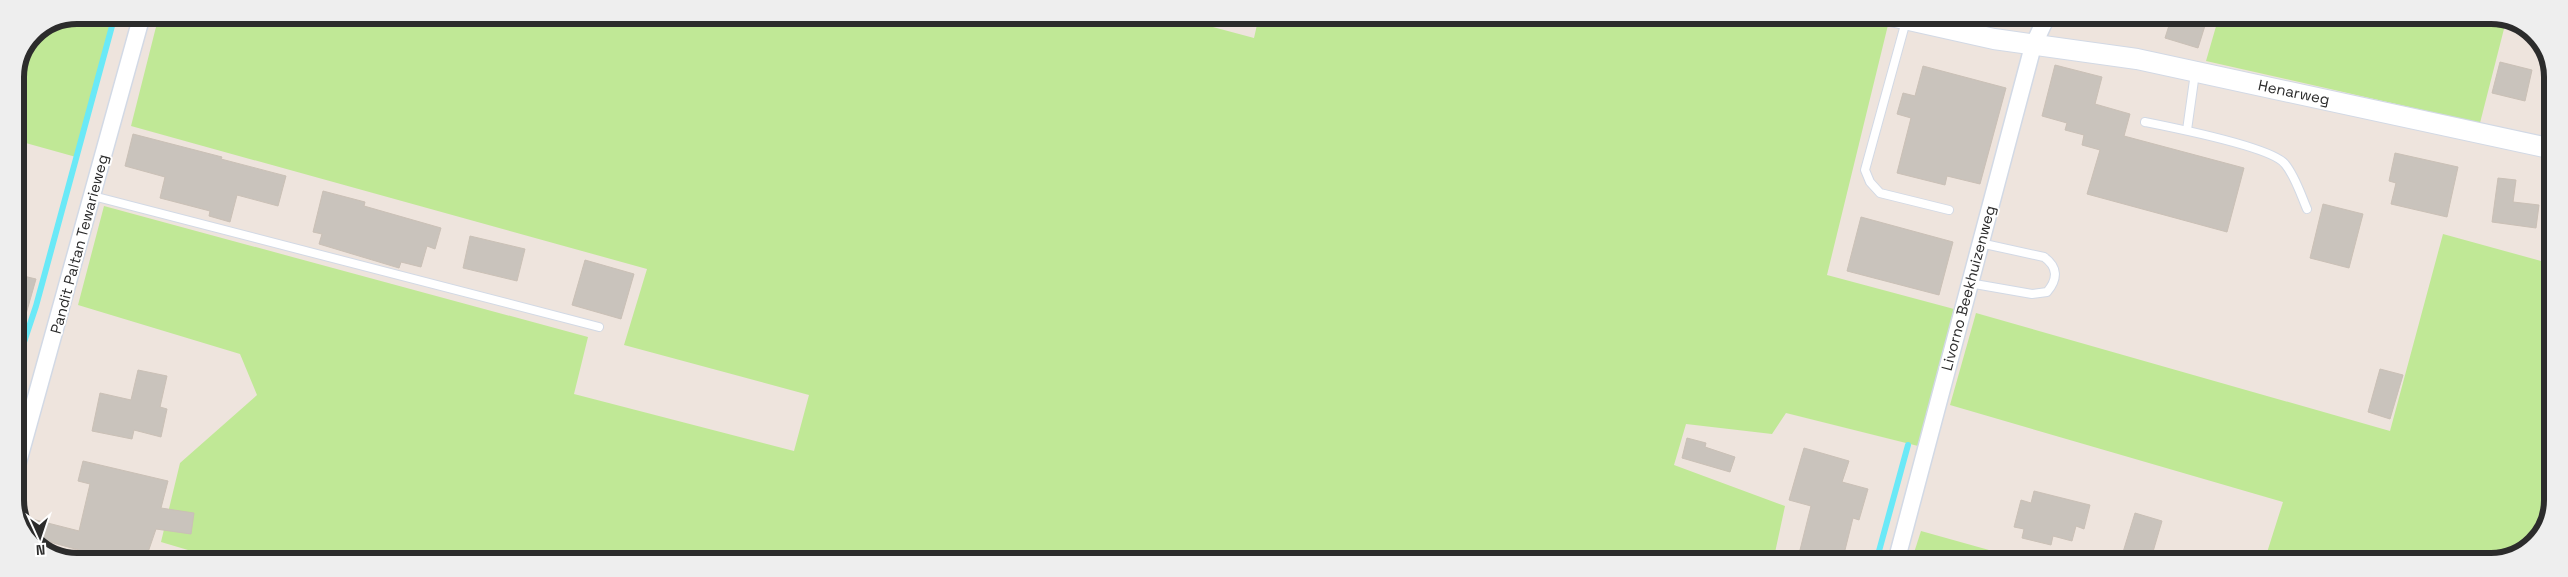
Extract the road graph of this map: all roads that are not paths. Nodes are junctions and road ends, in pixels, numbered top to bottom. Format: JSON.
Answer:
{"nodes":[{"id":1,"x":140,"y":24,"type":"edge"},
{"id":2,"x":1898,"y":24,"type":"edge"},
{"id":3,"x":1928,"y":24,"type":"edge"},
{"id":4,"x":2043,"y":24,"type":"edge"},
{"id":5,"x":2033,"y":46,"type":"junction"},
{"id":6,"x":2195,"y":71,"type":"junction"},
{"id":7,"x":2145,"y":122,"type":"dead end"},
{"id":8,"x":2187,"y":130,"type":"junction"},
{"id":9,"x":2544,"y":147,"type":"edge"},
{"id":10,"x":93,"y":196,"type":"junction"},
{"id":11,"x":2307,"y":209,"type":"dead end"},
{"id":12,"x":1949,"y":210,"type":"dead end"},
{"id":13,"x":1980,"y":242,"type":"junction"},
{"id":14,"x":1969,"y":283,"type":"junction"},
{"id":15,"x":599,"y":327,"type":"dead end"},
{"id":16,"x":24,"y":444,"type":"edge"},
{"id":17,"x":1898,"y":553,"type":"edge"}],
"edges":[{"from":1,"to":10,"type":"street","name":"Pandit Paltan Tewarieweg"},
{"from":2,"to":12,"type":"lane"},
{"from":3,"to":5,"type":"street","name":"Henarweg"},
{"from":4,"to":5,"type":"street","name":"Livorno Beekhuizenweg"},
{"from":5,"to":6,"type":"street","name":"Henarweg"},
{"from":5,"to":13,"type":"street","name":"Livorno Beekhuizenweg"},
{"from":6,"to":8,"type":"lane"},
{"from":6,"to":9,"type":"street","name":"Henarweg"},
{"from":7,"to":8,"type":"lane"},
{"from":8,"to":11,"type":"lane"},
{"from":10,"to":15,"type":"lane"},
{"from":10,"to":16,"type":"street","name":"Pandit Paltan Tewarieweg"},
{"from":13,"to":14,"type":"street","name":"Livorno Beekhuizenweg"},
{"from":13,"to":14,"type":"lane"},
{"from":14,"to":17,"type":"street","name":"Livorno Beekhuizenweg"}]}
